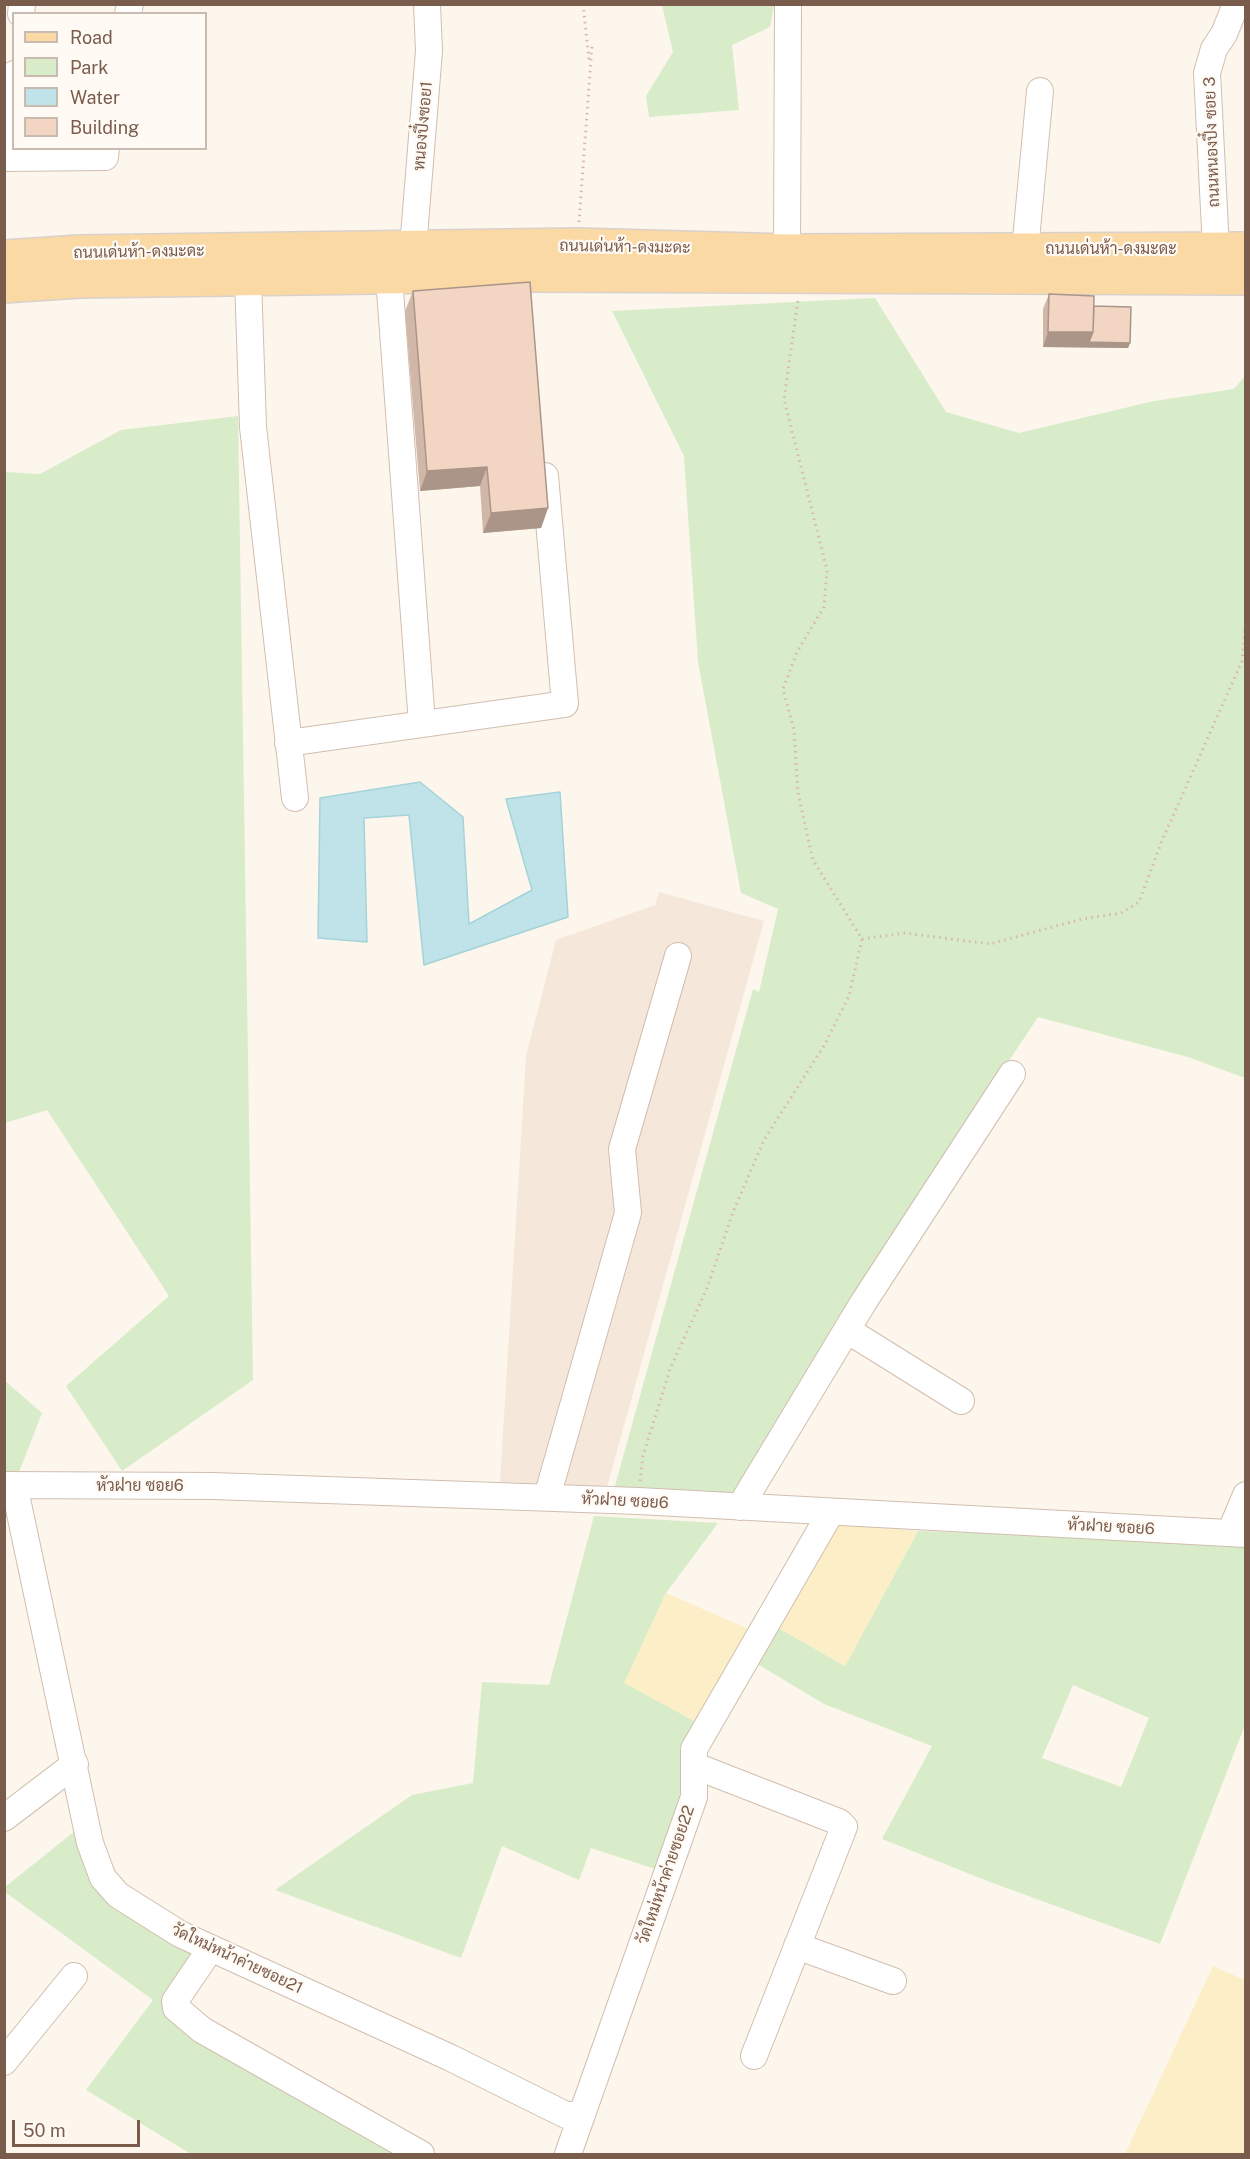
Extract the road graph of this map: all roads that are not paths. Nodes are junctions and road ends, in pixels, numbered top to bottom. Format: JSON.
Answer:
{"nodes":[{"id":1,"x":427,"y":4,"type":"edge"},
{"id":2,"x":788,"y":4,"type":"edge"},
{"id":3,"x":1236,"y":4,"type":"edge"},
{"id":4,"x":12,"y":88,"type":"edge"},
{"id":5,"x":1040,"y":91,"type":"dead end"},
{"id":6,"x":4,"y":144,"type":"edge"},
{"id":7,"x":106,"y":150,"type":"edge"},
{"id":8,"x":4,"y":158,"type":"edge"},
{"id":9,"x":413,"y":248,"type":"junction"},
{"id":10,"x":1231,"y":249,"type":"edge"},
{"id":11,"x":1025,"y":250,"type":"junction"},
{"id":12,"x":4,"y":257,"type":"edge"},
{"id":13,"x":794,"y":264,"type":"junction"},
{"id":14,"x":370,"y":268,"type":"junction"},
{"id":15,"x":1245,"y":278,"type":"edge"},
{"id":16,"x":248,"y":279,"type":"junction"},
{"id":17,"x":4,"y":286,"type":"edge"},
{"id":18,"x":543,"y":453,"type":"edge"},
{"id":19,"x":422,"y":724,"type":"junction"},
{"id":20,"x":288,"y":742,"type":"junction"},
{"id":21,"x":295,"y":798,"type":"dead end"},
{"id":22,"x":678,"y":956,"type":"dead end"},
{"id":23,"x":1012,"y":1074,"type":"dead end"},
{"id":24,"x":847,"y":1330,"type":"junction"},
{"id":25,"x":961,"y":1401,"type":"dead end"},
{"id":26,"x":9,"y":1485,"type":"edge"},
{"id":27,"x":1245,"y":1495,"type":"edge"},
{"id":28,"x":547,"y":1497,"type":"junction"},
{"id":29,"x":740,"y":1507,"type":"junction"},
{"id":30,"x":831,"y":1512,"type":"junction"},
{"id":31,"x":1238,"y":1533,"type":"edge"},
{"id":32,"x":75,"y":1764,"type":"junction"},
{"id":33,"x":696,"y":1771,"type":"junction"},
{"id":34,"x":4,"y":1818,"type":"edge"},
{"id":35,"x":797,"y":1946,"type":"junction"},
{"id":36,"x":212,"y":1948,"type":"junction"},
{"id":37,"x":74,"y":1976,"type":"dead end"},
{"id":38,"x":893,"y":1981,"type":"dead end"},
{"id":39,"x":754,"y":2056,"type":"dead end"},
{"id":40,"x":4,"y":2062,"type":"edge"},
{"id":41,"x":582,"y":2115,"type":"junction"},
{"id":42,"x":420,"y":2154,"type":"edge"},
{"id":43,"x":568,"y":2154,"type":"edge"}],
"edges":[{"from":1,"to":9,"type":"street","name":"หนองปึ๋งซอย1"},
{"from":2,"to":13,"type":"street"},
{"from":3,"to":10,"type":"street","name":"ถนนหนองปึ๋ง ซอย 3"},
{"from":4,"to":6,"type":"street"},
{"from":5,"to":11,"type":"street"},
{"from":7,"to":8,"type":"street"},
{"from":9,"to":13,"type":"main road","name":"ถนนเด่นห้า-ดงมะดะ"},
{"from":9,"to":14,"type":"main road","name":"ถนนเด่นห้า-ดงมะดะ"},
{"from":10,"to":11,"type":"main road","name":"ถนนเด่นห้า-ดงมะดะ"},
{"from":11,"to":13,"type":"main road","name":"ถนนเด่นห้า-ดงมะดะ"},
{"from":12,"to":14,"type":"main road","name":"ถนนเด่นห้า-ดงมะดะ"},
{"from":13,"to":14,"type":"main road","name":"ถนนเด่นห้า-ดงมะดะ"},
{"from":13,"to":15,"type":"main road","name":"ถนนเด่นห้า-ดงมะดะ"},
{"from":14,"to":16,"type":"main road","name":"ถนนเด่นห้า-ดงมะดะ"},
{"from":14,"to":19,"type":"street"},
{"from":16,"to":17,"type":"main road","name":"ถนนเด่นห้า-ดงมะดะ"},
{"from":16,"to":20,"type":"street"},
{"from":18,"to":19,"type":"street"},
{"from":19,"to":20,"type":"street"},
{"from":20,"to":21,"type":"street"},
{"from":22,"to":28,"type":"street"},
{"from":23,"to":24,"type":"street"},
{"from":24,"to":25,"type":"street"},
{"from":24,"to":29,"type":"street"},
{"from":26,"to":28,"type":"street","name":"หัวฝาย ซอย6"},
{"from":26,"to":32,"type":"street","name":"วัดใหม่หน้าค่ายซอย21"},
{"from":27,"to":31,"type":"street"},
{"from":28,"to":29,"type":"street","name":"หัวฝาย ซอย6"},
{"from":29,"to":30,"type":"street","name":"หัวฝาย ซอย6"},
{"from":30,"to":31,"type":"street","name":"หัวฝาย ซอย6"},
{"from":30,"to":33,"type":"street","name":"วัดใหม่หน้าค่ายซอย22"},
{"from":32,"to":34,"type":"street"},
{"from":32,"to":36,"type":"street","name":"วัดใหม่หน้าค่ายซอย21"},
{"from":33,"to":35,"type":"street"},
{"from":33,"to":41,"type":"street","name":"วัดใหม่หน้าค่ายซอย22"},
{"from":35,"to":38,"type":"street"},
{"from":35,"to":39,"type":"street"},
{"from":36,"to":41,"type":"street","name":"วัดใหม่หน้าค่ายซอย21"},
{"from":36,"to":42,"type":"street"},
{"from":37,"to":40,"type":"street"},
{"from":41,"to":43,"type":"street","name":"วัดใหม่หน้าค่ายซอย22"}]}
